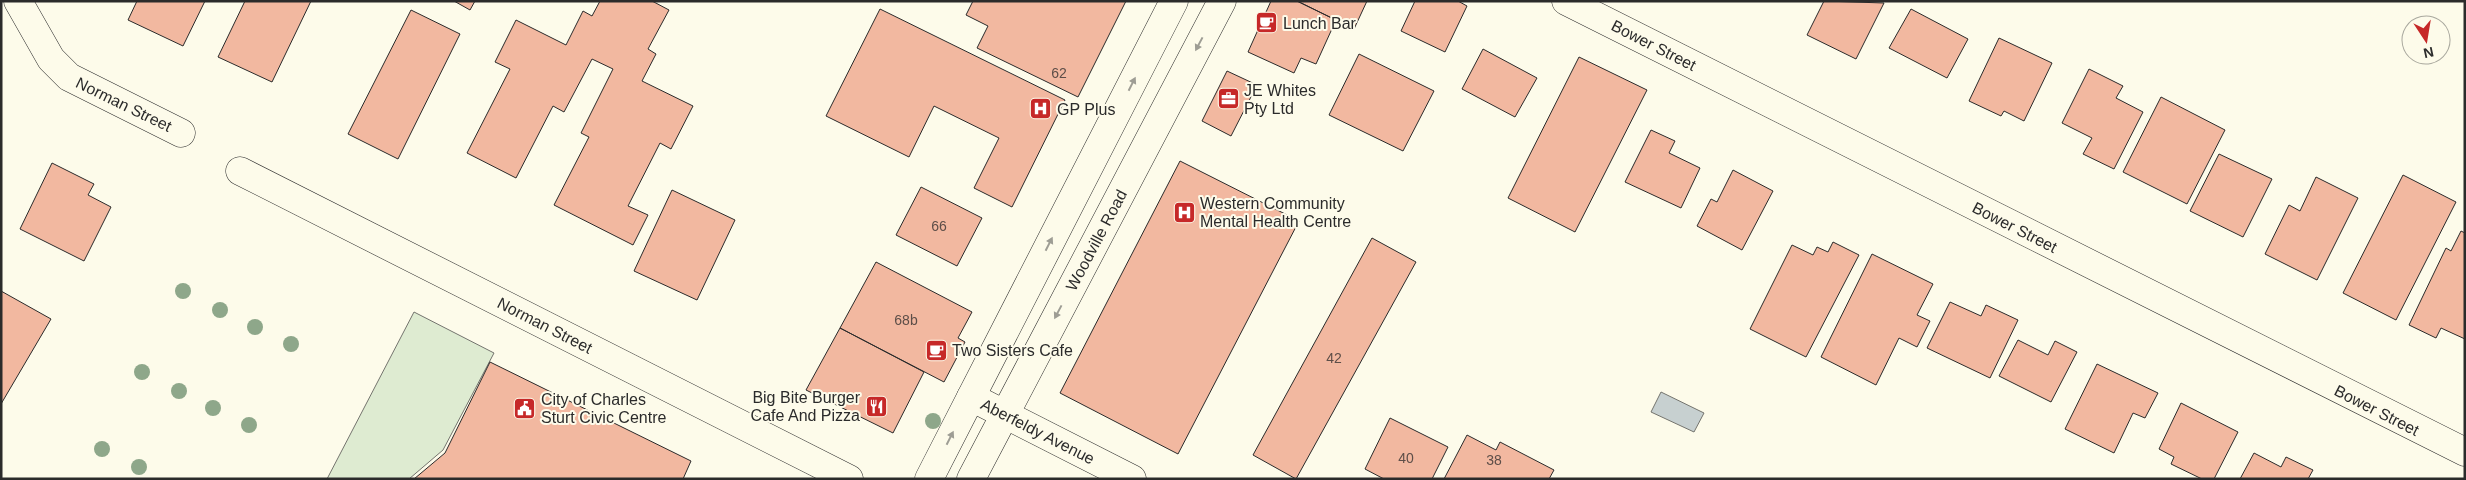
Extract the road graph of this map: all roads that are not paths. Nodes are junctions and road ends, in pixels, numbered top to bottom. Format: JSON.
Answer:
{"nodes":[{"id":1,"x":18,"y":1,"type":"edge"},
{"id":2,"x":1174,"y":1,"type":"edge"},
{"id":3,"x":1222,"y":1,"type":"edge"},
{"id":4,"x":1566,"y":1,"type":"edge"},
{"id":5,"x":181,"y":133,"type":"dead end"},
{"id":6,"x":240,"y":172,"type":"dead end"},
{"id":7,"x":971,"y":397,"type":"junction"},
{"id":8,"x":1004,"y":414,"type":"junction"},
{"id":9,"x":2465,"y":452,"type":"edge"},
{"id":10,"x":849,"y":479,"type":"edge"},
{"id":11,"x":929,"y":479,"type":"edge"},
{"id":12,"x":971,"y":479,"type":"edge"},
{"id":13,"x":1132,"y":479,"type":"edge"}],
"edges":[{"from":1,"to":5,"type":"street","name":"Norman Street"},
{"from":7,"to":2,"type":"street","one_way":true},
{"from":3,"to":8,"type":"street","name":"Woodville Road","one_way":true},
{"from":4,"to":9,"type":"street","name":"Bower Street"},
{"from":6,"to":10,"type":"street","name":"Norman Street"},
{"from":7,"to":8,"type":"street","name":"Aberfeldy Avenue"},
{"from":11,"to":7,"type":"street","one_way":true},
{"from":8,"to":12,"type":"street","name":"Woodville Road"},
{"from":8,"to":13,"type":"street","name":"Aberfeldy Avenue"}]}
